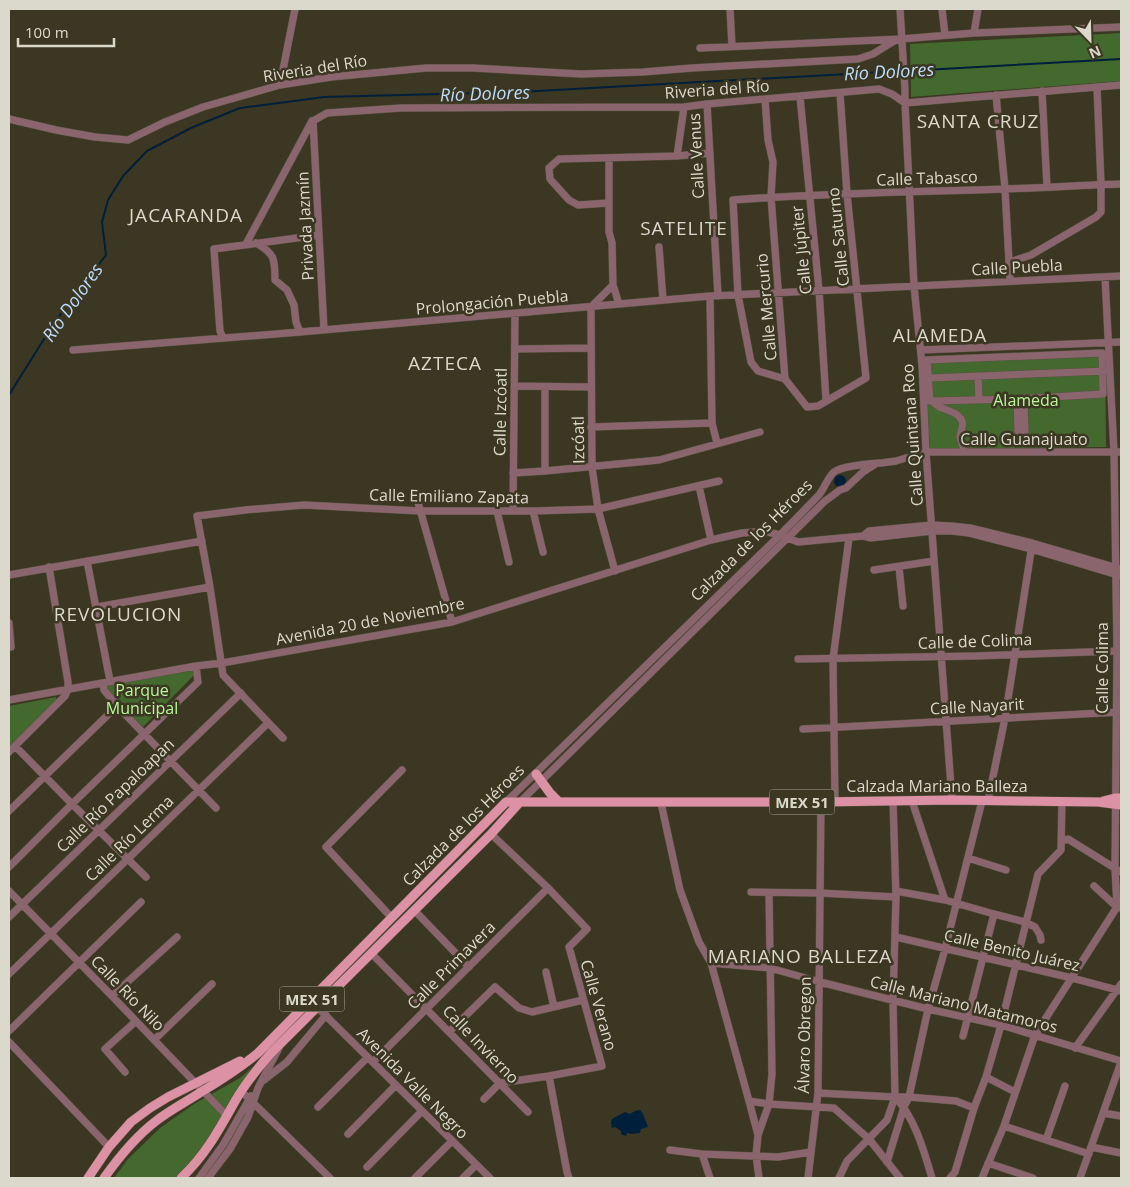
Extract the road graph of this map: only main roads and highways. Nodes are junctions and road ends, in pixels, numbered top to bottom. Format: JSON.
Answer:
{"nodes":[{"id":1,"x":538,"y":778,"type":"road end"},
{"id":2,"x":1118,"y":801,"type":"edge"},
{"id":3,"x":506,"y":802,"type":"joint"},
{"id":4,"x":520,"y":802,"type":"junction"},
{"id":5,"x":559,"y":802,"type":"junction"},
{"id":6,"x":258,"y":1053,"type":"junction"},
{"id":7,"x":88,"y":1178,"type":"edge"},
{"id":8,"x":104,"y":1178,"type":"edge"},
{"id":9,"x":181,"y":1178,"type":"edge"}],
"edges":[{"from":1,"to":5,"type":"main road"},
{"from":2,"to":5,"type":"main road","name":"Calzada Mariano Balleza","number":"MEX 51"},
{"from":3,"to":4,"type":"main road","name":"Calzada Mariano Balleza","number":"MEX 51"},
{"from":3,"to":6,"type":"main road","name":"Calzada de los Héroes","number":"MEX 51"},
{"from":4,"to":5,"type":"main road","name":"Calzada Mariano Balleza","number":"MEX 51"},
{"from":4,"to":9,"type":"main road","name":"Calzada de los Héroes","number":"MEX 51"},
{"from":6,"to":7,"type":"main road"},
{"from":6,"to":8,"type":"main road","name":"Calzada de los Héroes","number":"MEX 51"}]}
